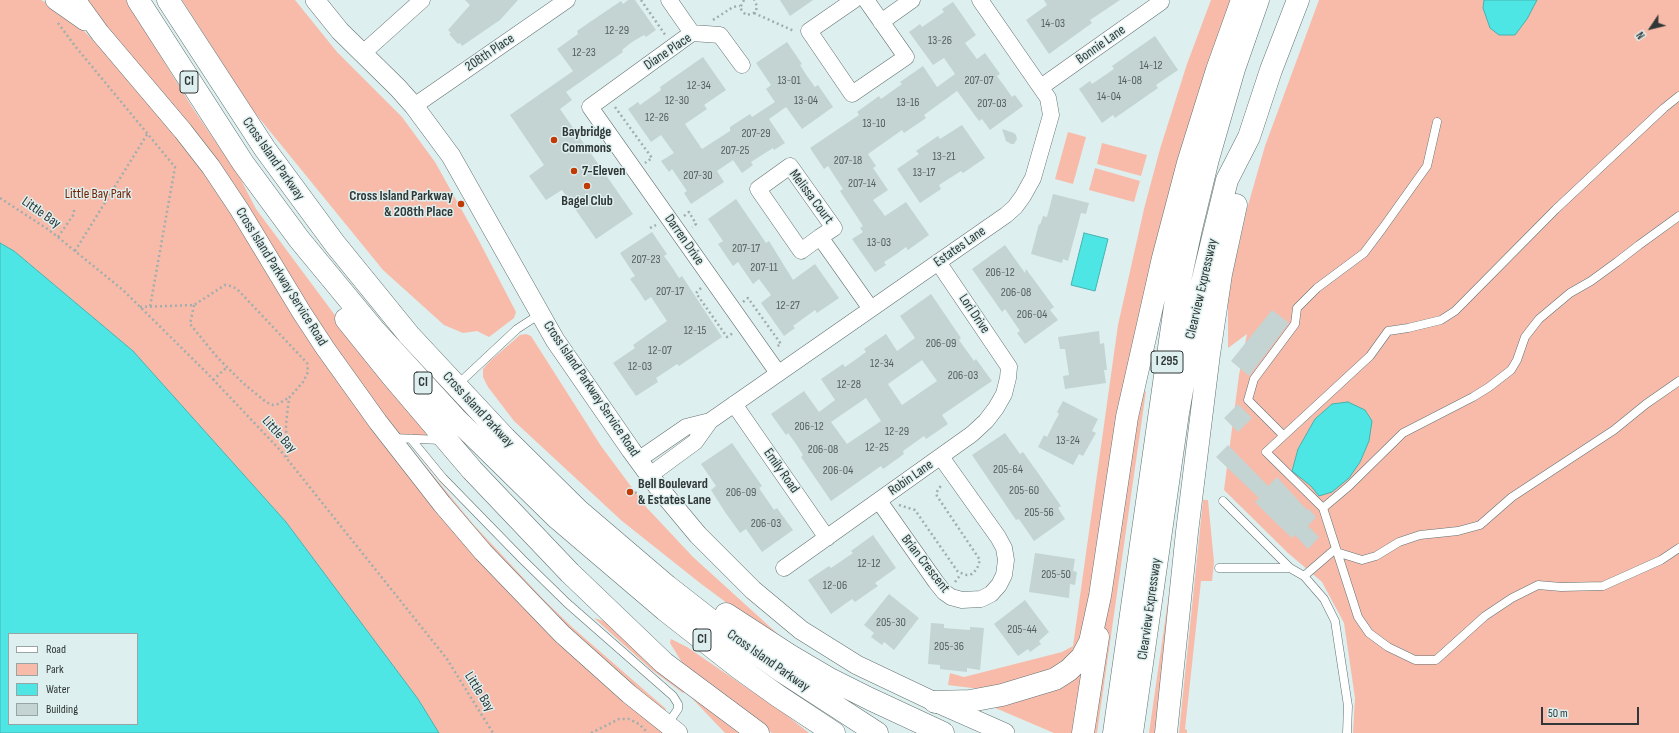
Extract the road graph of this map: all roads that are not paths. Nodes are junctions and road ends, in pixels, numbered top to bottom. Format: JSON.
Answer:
{"nodes":[{"id":1,"x":76,"y":0,"type":"edge"},
{"id":2,"x":138,"y":0,"type":"edge"},
{"id":3,"x":168,"y":0,"type":"edge"},
{"id":4,"x":315,"y":0,"type":"edge"},
{"id":5,"x":422,"y":0,"type":"edge"},
{"id":6,"x":567,"y":0,"type":"edge"},
{"id":7,"x":669,"y":0,"type":"edge"},
{"id":8,"x":854,"y":0,"type":"edge"},
{"id":9,"x":866,"y":0,"type":"edge"},
{"id":10,"x":912,"y":0,"type":"edge"},
{"id":11,"x":980,"y":0,"type":"edge"},
{"id":12,"x":1242,"y":0,"type":"edge"},
{"id":13,"x":1258,"y":0,"type":"edge"},
{"id":14,"x":1298,"y":0,"type":"edge"},
{"id":15,"x":1160,"y":1,"type":"edge"},
{"id":16,"x":55,"y":9,"type":"edge"},
{"id":17,"x":881,"y":22,"type":"junction"},
{"id":18,"x":692,"y":33,"type":"junction"},
{"id":19,"x":107,"y":43,"type":"junction"},
{"id":20,"x":363,"y":53,"type":"junction"},
{"id":21,"x":742,"y":65,"type":"dead end"},
{"id":22,"x":1041,"y":87,"type":"junction"},
{"id":23,"x":1679,"y":96,"type":"edge"},
{"id":24,"x":414,"y":106,"type":"junction"},
{"id":25,"x":590,"y":107,"type":"joint"},
{"id":26,"x":1437,"y":122,"type":"dead end"},
{"id":27,"x":1249,"y":137,"type":"junction"},
{"id":28,"x":243,"y":163,"type":"junction"},
{"id":29,"x":1679,"y":216,"type":"edge"},
{"id":30,"x":820,"y":238,"type":"junction"},
{"id":31,"x":938,"y":262,"type":"junction"},
{"id":32,"x":871,"y":309,"type":"junction"},
{"id":33,"x":540,"y":314,"type":"junction"},
{"id":34,"x":1009,"y":367,"type":"joint"},
{"id":35,"x":778,"y":374,"type":"junction"},
{"id":36,"x":1679,"y":381,"type":"edge"},
{"id":37,"x":456,"y":386,"type":"junction"},
{"id":38,"x":734,"y":404,"type":"junction"},
{"id":39,"x":710,"y":421,"type":"junction"},
{"id":40,"x":1283,"y":435,"type":"junction"},
{"id":41,"x":389,"y":438,"type":"junction"},
{"id":42,"x":411,"y":439,"type":"junction"},
{"id":43,"x":447,"y":440,"type":"junction"},
{"id":44,"x":941,"y":457,"type":"junction"},
{"id":45,"x":638,"y":460,"type":"junction"},
{"id":46,"x":650,"y":475,"type":"junction"},
{"id":47,"x":879,"y":501,"type":"junction"},
{"id":48,"x":1223,"y":501,"type":"dead end"},
{"id":49,"x":1323,"y":508,"type":"junction"},
{"id":50,"x":827,"y":538,"type":"junction"},
{"id":51,"x":1679,"y":548,"type":"edge"},
{"id":52,"x":1339,"y":553,"type":"junction"},
{"id":53,"x":784,"y":568,"type":"dead end"},
{"id":54,"x":1219,"y":568,"type":"dead end"},
{"id":55,"x":1290,"y":568,"type":"junction"},
{"id":56,"x":1304,"y":576,"type":"junction"},
{"id":57,"x":1100,"y":596,"type":"junction"},
{"id":58,"x":778,"y":696,"type":"junction"},
{"id":59,"x":935,"y":702,"type":"junction"},
{"id":60,"x":673,"y":729,"type":"edge"},
{"id":61,"x":758,"y":733,"type":"edge"},
{"id":62,"x":827,"y":733,"type":"edge"},
{"id":63,"x":834,"y":733,"type":"edge"},
{"id":64,"x":877,"y":733,"type":"edge"},
{"id":65,"x":943,"y":733,"type":"edge"},
{"id":66,"x":1005,"y":733,"type":"edge"},
{"id":67,"x":1083,"y":733,"type":"edge"},
{"id":68,"x":1114,"y":733,"type":"edge"},
{"id":69,"x":1132,"y":733,"type":"edge"},
{"id":70,"x":1166,"y":733,"type":"edge"},
{"id":71,"x":1347,"y":733,"type":"edge"}],
"edges":[{"from":1,"to":19,"type":"street","name":"Cross Island Parkway Service Road"},
{"from":2,"to":28,"type":"highway","name":"Cross Island Parkway","number":"CI"},
{"from":3,"to":37,"type":"highway","name":"Cross Island Parkway","number":"CI"},
{"from":4,"to":20,"type":"street","name":"Cross Island Parkway Service Road"},
{"from":5,"to":20,"type":"street"},
{"from":6,"to":24,"type":"street","name":"208th Place"},
{"from":7,"to":18,"type":"street"},
{"from":8,"to":17,"type":"street"},
{"from":9,"to":17,"type":"street"},
{"from":10,"to":17,"type":"street"},
{"from":11,"to":22,"type":"street","name":"Estates Lane"},
{"from":12,"to":57,"type":"highway"},
{"from":13,"to":68,"type":"highway","name":"Clearview Expressway","number":"I 295"},
{"from":14,"to":27,"type":"highway","name":"Clearview Expressway","number":"I 295"},
{"from":15,"to":22,"type":"street","name":"Bonnie Lane"},
{"from":16,"to":19,"type":"street"},
{"from":18,"to":21,"type":"street","name":"Diane Place"},
{"from":18,"to":25,"type":"street","name":"Diane Place"},
{"from":19,"to":41,"type":"street","name":"Cross Island Parkway Service Road"},
{"from":20,"to":24,"type":"street","name":"Cross Island Parkway Service Road"},
{"from":22,"to":31,"type":"street","name":"Estates Lane"},
{"from":23,"to":40,"type":"lane"},
{"from":24,"to":33,"type":"street","name":"Cross Island Parkway Service Road"},
{"from":25,"to":35,"type":"street","name":"Darren Drive"},
{"from":26,"to":40,"type":"lane"},
{"from":27,"to":69,"type":"highway","name":"Clearview Expressway","number":"I 295"},
{"from":27,"to":70,"type":"highway"},
{"from":28,"to":43,"type":"highway"},
{"from":28,"to":58,"type":"highway","name":"Cross Island Parkway","number":"CI"},
{"from":29,"to":49,"type":"lane"},
{"from":30,"to":30,"type":"street","name":"Melissa Court"},
{"from":30,"to":32,"type":"street","name":"Melissa Court"},
{"from":31,"to":32,"type":"street","name":"Estates Lane"},
{"from":31,"to":34,"type":"street","name":"Lori Drive"},
{"from":32,"to":35,"type":"street","name":"Estates Lane"},
{"from":33,"to":37,"type":"lane"},
{"from":33,"to":45,"type":"street","name":"Cross Island Parkway Service Road"},
{"from":34,"to":44,"type":"street","name":"Robin Lane"},
{"from":35,"to":38,"type":"street","name":"Estates Lane"},
{"from":36,"to":52,"type":"lane"},
{"from":37,"to":64,"type":"highway","name":"Cross Island Parkway","number":"CI"},
{"from":37,"to":65,"type":"highway"},
{"from":38,"to":39,"type":"street","name":"Estates Lane"},
{"from":38,"to":50,"type":"street","name":"Emily Road"},
{"from":39,"to":45,"type":"street","name":"Estates Lane"},
{"from":39,"to":46,"type":"street","name":"Estates Lane"},
{"from":40,"to":49,"type":"lane"},
{"from":41,"to":42,"type":"lane"},
{"from":41,"to":60,"type":"street","name":"Cross Island Parkway Service Road"},
{"from":42,"to":43,"type":"lane"},
{"from":42,"to":60,"type":"lane"},
{"from":43,"to":61,"type":"highway"},
{"from":44,"to":47,"type":"street","name":"Robin Lane"},
{"from":44,"to":47,"type":"street","name":"Brian Crescent"},
{"from":45,"to":46,"type":"street","name":"Cross Island Parkway Service Road"},
{"from":46,"to":59,"type":"street","name":"Cross Island Parkway Service Road"},
{"from":47,"to":50,"type":"street","name":"Robin Lane"},
{"from":48,"to":55,"type":"lane"},
{"from":49,"to":52,"type":"lane"},
{"from":50,"to":53,"type":"street","name":"Robin Lane"},
{"from":51,"to":52,"type":"lane"},
{"from":52,"to":56,"type":"lane"},
{"from":54,"to":55,"type":"lane"},
{"from":55,"to":56,"type":"lane"},
{"from":56,"to":71,"type":"lane"},
{"from":57,"to":59,"type":"highway"},
{"from":57,"to":67,"type":"highway"},
{"from":58,"to":62,"type":"highway"},
{"from":58,"to":63,"type":"highway","name":"Cross Island Parkway","number":"CI"},
{"from":59,"to":66,"type":"street","name":"Cross Island Parkway Service Road"}]}
